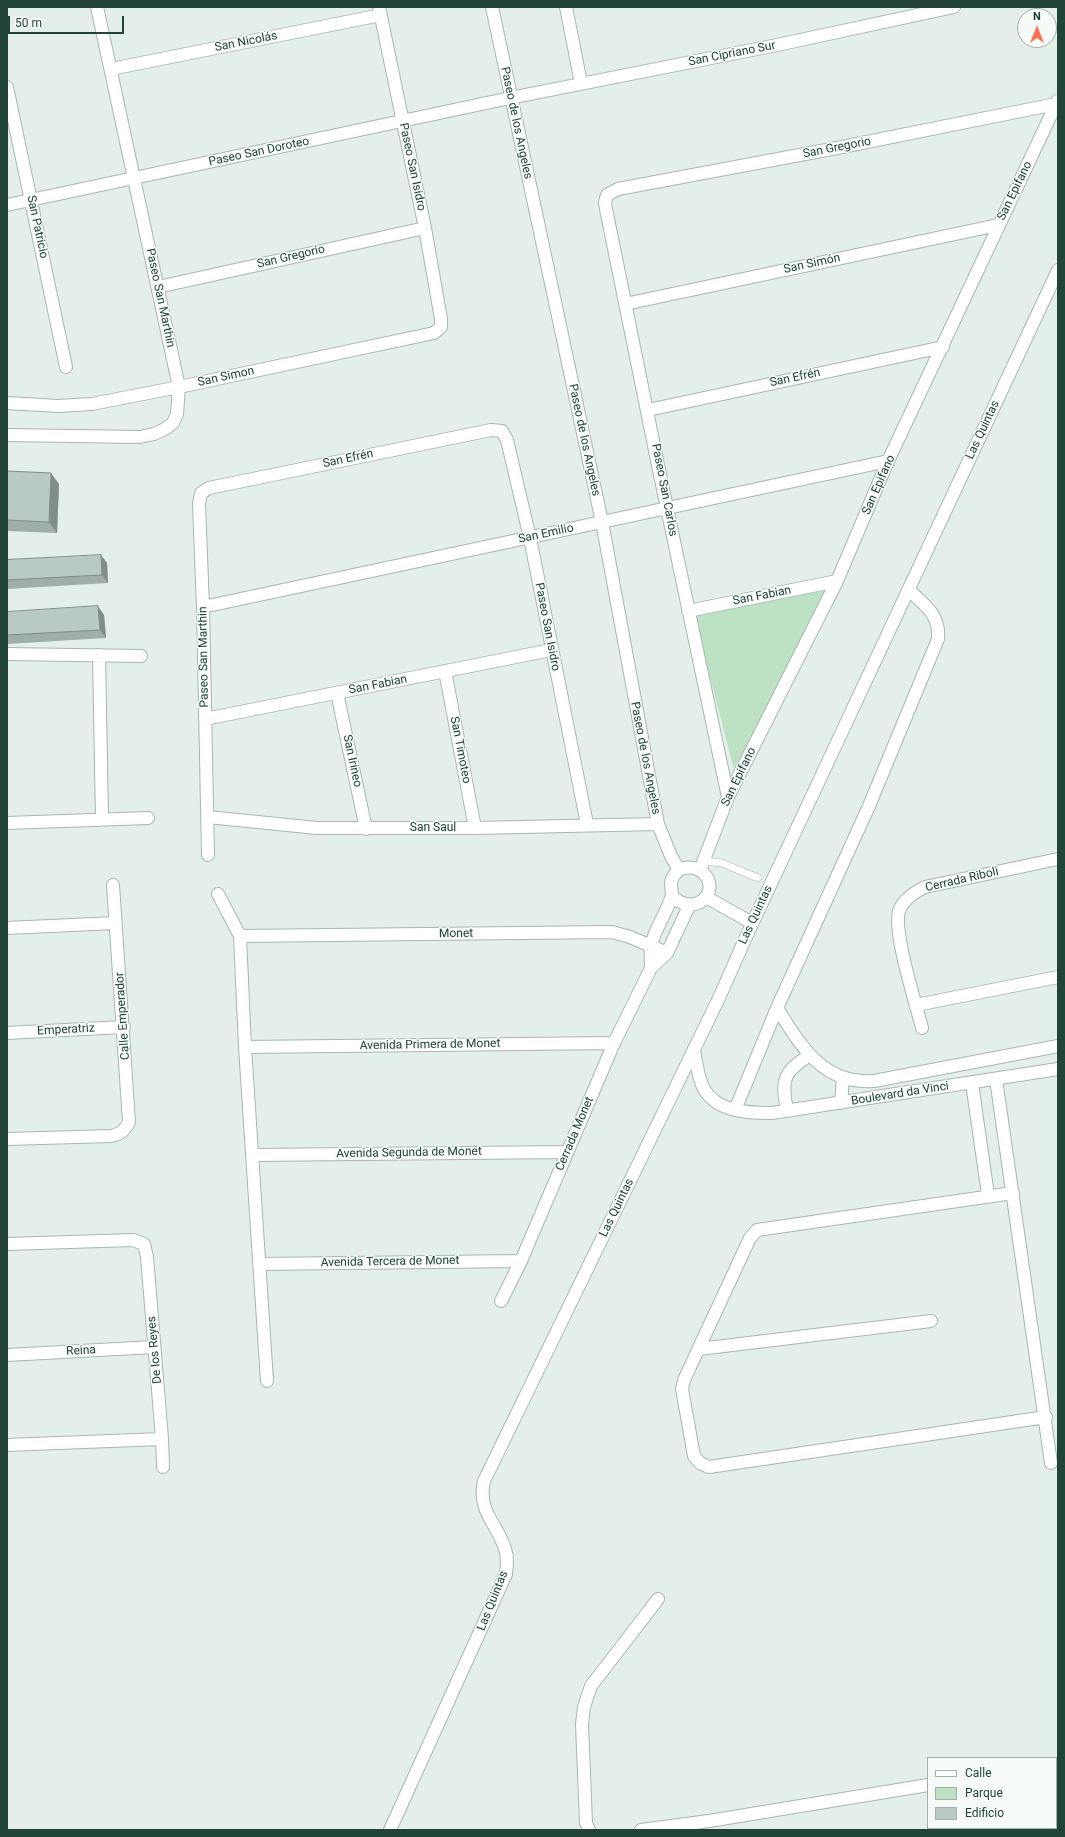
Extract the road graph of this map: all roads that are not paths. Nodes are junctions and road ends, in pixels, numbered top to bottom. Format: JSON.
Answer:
{"nodes":[{"id":1,"x":97,"y":7,"type":"edge"},
{"id":2,"x":492,"y":7,"type":"edge"},
{"id":3,"x":566,"y":7,"type":"edge"},
{"id":4,"x":954,"y":7,"type":"edge"},
{"id":5,"x":380,"y":11,"type":"edge"},
{"id":6,"x":111,"y":69,"type":"junction"},
{"id":7,"x":581,"y":83,"type":"junction"},
{"id":8,"x":7,"y":87,"type":"edge"},
{"id":9,"x":510,"y":98,"type":"junction"},
{"id":10,"x":1057,"y":102,"type":"edge"},
{"id":11,"x":403,"y":121,"type":"junction"},
{"id":12,"x":133,"y":178,"type":"junction"},
{"id":13,"x":618,"y":189,"type":"joint"},
{"id":14,"x":31,"y":200,"type":"junction"},
{"id":15,"x":7,"y":206,"type":"edge"},
{"id":16,"x":998,"y":225,"type":"junction"},
{"id":17,"x":424,"y":228,"type":"junction"},
{"id":18,"x":1058,"y":270,"type":"edge"},
{"id":19,"x":158,"y":287,"type":"junction"},
{"id":20,"x":625,"y":304,"type":"junction"},
{"id":21,"x":441,"y":327,"type":"joint"},
{"id":22,"x":943,"y":347,"type":"junction"},
{"id":23,"x":66,"y":367,"type":"dead end"},
{"id":24,"x":179,"y":387,"type":"junction"},
{"id":25,"x":7,"y":403,"type":"edge"},
{"id":26,"x":648,"y":410,"type":"junction"},
{"id":27,"x":502,"y":432,"type":"joint"},
{"id":28,"x":7,"y":435,"type":"edge"},
{"id":29,"x":888,"y":462,"type":"junction"},
{"id":30,"x":199,"y":498,"type":"joint"},
{"id":31,"x":668,"y":509,"type":"junction"},
{"id":32,"x":602,"y":522,"type":"junction"},
{"id":33,"x":530,"y":538,"type":"junction"},
{"id":34,"x":837,"y":582,"type":"junction"},
{"id":35,"x":909,"y":590,"type":"junction"},
{"id":36,"x":203,"y":607,"type":"junction"},
{"id":37,"x":688,"y":611,"type":"junction"},
{"id":38,"x":551,"y":650,"type":"junction"},
{"id":39,"x":7,"y":654,"type":"edge"},
{"id":40,"x":99,"y":655,"type":"junction"},
{"id":41,"x":141,"y":656,"type":"dead end"},
{"id":42,"x":446,"y":671,"type":"junction"},
{"id":43,"x":337,"y":693,"type":"junction"},
{"id":44,"x":205,"y":719,"type":"junction"},
{"id":45,"x":728,"y":797,"type":"junction"},
{"id":46,"x":208,"y":817,"type":"junction"},
{"id":47,"x":148,"y":818,"type":"dead end"},
{"id":48,"x":102,"y":819,"type":"junction"},
{"id":49,"x":7,"y":823,"type":"edge"},
{"id":50,"x":587,"y":824,"type":"junction"},
{"id":51,"x":658,"y":824,"type":"junction"},
{"id":52,"x":475,"y":828,"type":"junction"},
{"id":53,"x":366,"y":829,"type":"junction"},
{"id":54,"x":208,"y":854,"type":"dead end"},
{"id":55,"x":1058,"y":860,"type":"edge"},
{"id":56,"x":702,"y":865,"type":"junction"},
{"id":57,"x":679,"y":870,"type":"junction"},
{"id":58,"x":758,"y":878,"type":"dead end"},
{"id":59,"x":113,"y":885,"type":"dead end"},
{"id":60,"x":218,"y":894,"type":"dead end"},
{"id":61,"x":672,"y":896,"type":"junction"},
{"id":62,"x":706,"y":897,"type":"junction"},
{"id":63,"x":689,"y":906,"type":"junction"},
{"id":64,"x":115,"y":923,"type":"junction"},
{"id":65,"x":752,"y":924,"type":"junction"},
{"id":66,"x":7,"y":928,"type":"edge"},
{"id":67,"x":240,"y":936,"type":"junction"},
{"id":68,"x":651,"y":946,"type":"junction"},
{"id":69,"x":667,"y":953,"type":"junction"},
{"id":70,"x":651,"y":968,"type":"junction"},
{"id":71,"x":1058,"y":977,"type":"edge"},
{"id":72,"x":916,"y":1005,"type":"junction"},
{"id":73,"x":777,"y":1008,"type":"junction"},
{"id":74,"x":124,"y":1027,"type":"junction"},
{"id":75,"x":922,"y":1028,"type":"dead end"},
{"id":76,"x":7,"y":1033,"type":"edge"},
{"id":77,"x":614,"y":1043,"type":"junction"},
{"id":78,"x":1058,"y":1046,"type":"edge"},
{"id":79,"x":245,"y":1047,"type":"junction"},
{"id":80,"x":694,"y":1049,"type":"junction"},
{"id":81,"x":810,"y":1055,"type":"junction"},
{"id":82,"x":1058,"y":1069,"type":"edge"},
{"id":83,"x":843,"y":1078,"type":"junction"},
{"id":84,"x":996,"y":1079,"type":"junction"},
{"id":85,"x":972,"y":1083,"type":"junction"},
{"id":86,"x":841,"y":1103,"type":"junction"},
{"id":87,"x":735,"y":1110,"type":"junction"},
{"id":88,"x":787,"y":1110,"type":"junction"},
{"id":89,"x":7,"y":1139,"type":"edge"},
{"id":90,"x":567,"y":1152,"type":"junction"},
{"id":91,"x":252,"y":1155,"type":"junction"},
{"id":92,"x":1013,"y":1193,"type":"junction"},
{"id":93,"x":988,"y":1195,"type":"junction"},
{"id":94,"x":7,"y":1244,"type":"edge"},
{"id":95,"x":521,"y":1261,"type":"junction"},
{"id":96,"x":259,"y":1264,"type":"junction"},
{"id":97,"x":501,"y":1301,"type":"dead end"},
{"id":98,"x":930,"y":1321,"type":"dead end"},
{"id":99,"x":154,"y":1346,"type":"junction"},
{"id":100,"x":699,"y":1349,"type":"junction"},
{"id":101,"x":7,"y":1354,"type":"edge"},
{"id":102,"x":267,"y":1381,"type":"dead end"},
{"id":103,"x":1046,"y":1417,"type":"junction"},
{"id":104,"x":162,"y":1439,"type":"junction"},
{"id":105,"x":7,"y":1445,"type":"edge"},
{"id":106,"x":1051,"y":1463,"type":"dead end"},
{"id":107,"x":163,"y":1467,"type":"dead end"},
{"id":108,"x":658,"y":1599,"type":"dead end"},
{"id":109,"x":927,"y":1785,"type":"edge"},
{"id":110,"x":390,"y":1830,"type":"edge"},
{"id":111,"x":589,"y":1830,"type":"edge"},
{"id":112,"x":641,"y":1830,"type":"edge"}],
"edges":[{"from":1,"to":6,"type":"street","name":"Paseo San Marthin"},
{"from":2,"to":9,"type":"street","name":"Paseo de los Angeles"},
{"from":3,"to":7,"type":"street"},
{"from":4,"to":7,"type":"street","name":"San Cipriano Sur"},
{"from":5,"to":6,"type":"street","name":"San Nicolás"},
{"from":5,"to":11,"type":"street","name":"Paseo San Isidro"},
{"from":6,"to":12,"type":"street","name":"Paseo San Marthin"},
{"from":7,"to":9,"type":"street","name":"San Cipriano Sur"},
{"from":8,"to":14,"type":"street","name":"San Patricio"},
{"from":9,"to":11,"type":"street","name":"Paseo San Doroteo"},
{"from":9,"to":32,"type":"street","name":"Paseo de los Angeles"},
{"from":10,"to":13,"type":"street","name":"San Gregorio"},
{"from":10,"to":16,"type":"street","name":"San Epifano"},
{"from":11,"to":12,"type":"street","name":"Paseo San Doroteo"},
{"from":11,"to":17,"type":"street","name":"Paseo San Isidro"},
{"from":12,"to":14,"type":"street","name":"Paseo San Doroteo"},
{"from":12,"to":19,"type":"street","name":"Paseo San Marthin"},
{"from":13,"to":20,"type":"street","name":"Paseo San Carlos"},
{"from":14,"to":15,"type":"street","name":"Paseo San Doroteo"},
{"from":14,"to":23,"type":"street","name":"San Patricio"},
{"from":16,"to":20,"type":"street","name":"San Simón"},
{"from":16,"to":22,"type":"street","name":"San Epifano"},
{"from":17,"to":19,"type":"street","name":"San Gregorio"},
{"from":17,"to":21,"type":"street","name":"Paseo San Isidro"},
{"from":18,"to":35,"type":"street","name":"Las Quintas"},
{"from":19,"to":24,"type":"street","name":"Paseo San Marthin"},
{"from":20,"to":26,"type":"street","name":"Paseo San Carlos"},
{"from":21,"to":24,"type":"street","name":"San Simon"},
{"from":22,"to":26,"type":"street","name":"San Efrén"},
{"from":22,"to":29,"type":"street","name":"San Epifano"},
{"from":24,"to":25,"type":"street","name":"San Simon"},
{"from":24,"to":28,"type":"street","name":"Paseo San Marthin"},
{"from":26,"to":31,"type":"street","name":"Paseo San Carlos"},
{"from":27,"to":30,"type":"street","name":"San Efrén"},
{"from":27,"to":33,"type":"street","name":"Paseo San Isidro"},
{"from":29,"to":31,"type":"street","name":"San Emilio"},
{"from":29,"to":34,"type":"street","name":"San Epifano"},
{"from":30,"to":36,"type":"street","name":"Paseo San Marthin"},
{"from":31,"to":32,"type":"street","name":"San Emilio"},
{"from":31,"to":37,"type":"street","name":"Paseo San Carlos"},
{"from":32,"to":33,"type":"street","name":"San Emilio"},
{"from":32,"to":51,"type":"street","name":"Paseo de los Angeles"},
{"from":33,"to":36,"type":"street","name":"San Emilio"},
{"from":33,"to":38,"type":"street","name":"Paseo San Isidro"},
{"from":34,"to":37,"type":"street","name":"San Fabian"},
{"from":34,"to":45,"type":"street","name":"San Epifano"},
{"from":35,"to":65,"type":"street","name":"Las Quintas"},
{"from":35,"to":73,"type":"street"},
{"from":36,"to":44,"type":"street","name":"Paseo San Marthin"},
{"from":37,"to":45,"type":"street","name":"Paseo San Carlos"},
{"from":38,"to":42,"type":"street","name":"San Fabian"},
{"from":38,"to":50,"type":"street","name":"Paseo San Isidro"},
{"from":39,"to":40,"type":"street"},
{"from":40,"to":41,"type":"street"},
{"from":40,"to":48,"type":"street"},
{"from":42,"to":43,"type":"street","name":"San Fabian"},
{"from":42,"to":52,"type":"street","name":"San Timoteo"},
{"from":43,"to":44,"type":"street","name":"San Fabian"},
{"from":43,"to":53,"type":"street","name":"San Irineo"},
{"from":44,"to":46,"type":"street","name":"Paseo San Marthin"},
{"from":45,"to":56,"type":"street","name":"San Epifano"},
{"from":46,"to":53,"type":"street","name":"San Saul"},
{"from":46,"to":54,"type":"street","name":"Paseo San Marthin"},
{"from":47,"to":48,"type":"street"},
{"from":48,"to":49,"type":"street"},
{"from":50,"to":51,"type":"street","name":"San Saul"},
{"from":50,"to":52,"type":"street","name":"San Saul"},
{"from":51,"to":57,"type":"street","name":"Paseo de los Angeles"},
{"from":52,"to":53,"type":"street","name":"San Saul"},
{"from":55,"to":72,"type":"street","name":"Cerrada Riboli"},
{"from":56,"to":57,"type":"street"},
{"from":56,"to":58,"type":"lane"},
{"from":56,"to":62,"type":"street"},
{"from":57,"to":61,"type":"street"},
{"from":59,"to":64,"type":"street","name":"Calle Emperador"},
{"from":60,"to":67,"type":"street"},
{"from":61,"to":63,"type":"street"},
{"from":61,"to":68,"type":"street"},
{"from":62,"to":63,"type":"street"},
{"from":62,"to":65,"type":"street"},
{"from":63,"to":69,"type":"street"},
{"from":64,"to":66,"type":"street"},
{"from":64,"to":74,"type":"street","name":"Calle Emperador"},
{"from":65,"to":80,"type":"street","name":"Las Quintas"},
{"from":67,"to":68,"type":"street","name":"Monet"},
{"from":67,"to":79,"type":"street"},
{"from":68,"to":69,"type":"street","name":"Monet"},
{"from":68,"to":70,"type":"street"},
{"from":69,"to":70,"type":"street"},
{"from":70,"to":77,"type":"street","name":"Cerrada Monet"},
{"from":71,"to":72,"type":"street"},
{"from":72,"to":75,"type":"street","name":"Cerrada Riboli"},
{"from":73,"to":81,"type":"street"},
{"from":73,"to":87,"type":"street"},
{"from":74,"to":76,"type":"street","name":"Emperatriz"},
{"from":74,"to":89,"type":"street","name":"Calle Emperador"},
{"from":77,"to":79,"type":"street","name":"Avenida Primera de Monet"},
{"from":77,"to":90,"type":"street","name":"Cerrada Monet"},
{"from":78,"to":83,"type":"street","name":"Boulevard da Vinci"},
{"from":79,"to":91,"type":"street"},
{"from":80,"to":87,"type":"street"},
{"from":80,"to":110,"type":"street","name":"Las Quintas"},
{"from":81,"to":83,"type":"street"},
{"from":81,"to":88,"type":"street"},
{"from":82,"to":84,"type":"street","name":"Boulevard da Vinci"},
{"from":83,"to":86,"type":"street","name":"Boulevard da Vinci"},
{"from":84,"to":85,"type":"street","name":"Boulevard da Vinci"},
{"from":84,"to":92,"type":"street"},
{"from":85,"to":86,"type":"street","name":"Boulevard da Vinci"},
{"from":85,"to":93,"type":"street"},
{"from":86,"to":88,"type":"street"},
{"from":87,"to":88,"type":"street"},
{"from":90,"to":91,"type":"street","name":"Avenida Segunda de Monet"},
{"from":90,"to":95,"type":"street","name":"Cerrada Monet"},
{"from":91,"to":96,"type":"street"},
{"from":92,"to":93,"type":"street"},
{"from":92,"to":103,"type":"street"},
{"from":93,"to":100,"type":"street"},
{"from":94,"to":99,"type":"street","name":"De los Reyes"},
{"from":95,"to":96,"type":"street","name":"Avenida Tercera de Monet"},
{"from":95,"to":97,"type":"street","name":"Cerrada Monet"},
{"from":96,"to":102,"type":"street"},
{"from":98,"to":100,"type":"street"},
{"from":99,"to":101,"type":"street","name":"Reina"},
{"from":99,"to":104,"type":"street","name":"De los Reyes"},
{"from":100,"to":103,"type":"street"},
{"from":103,"to":106,"type":"street"},
{"from":104,"to":105,"type":"street"},
{"from":104,"to":107,"type":"street","name":"De los Reyes"},
{"from":108,"to":111,"type":"street"},
{"from":109,"to":112,"type":"street"}]}
